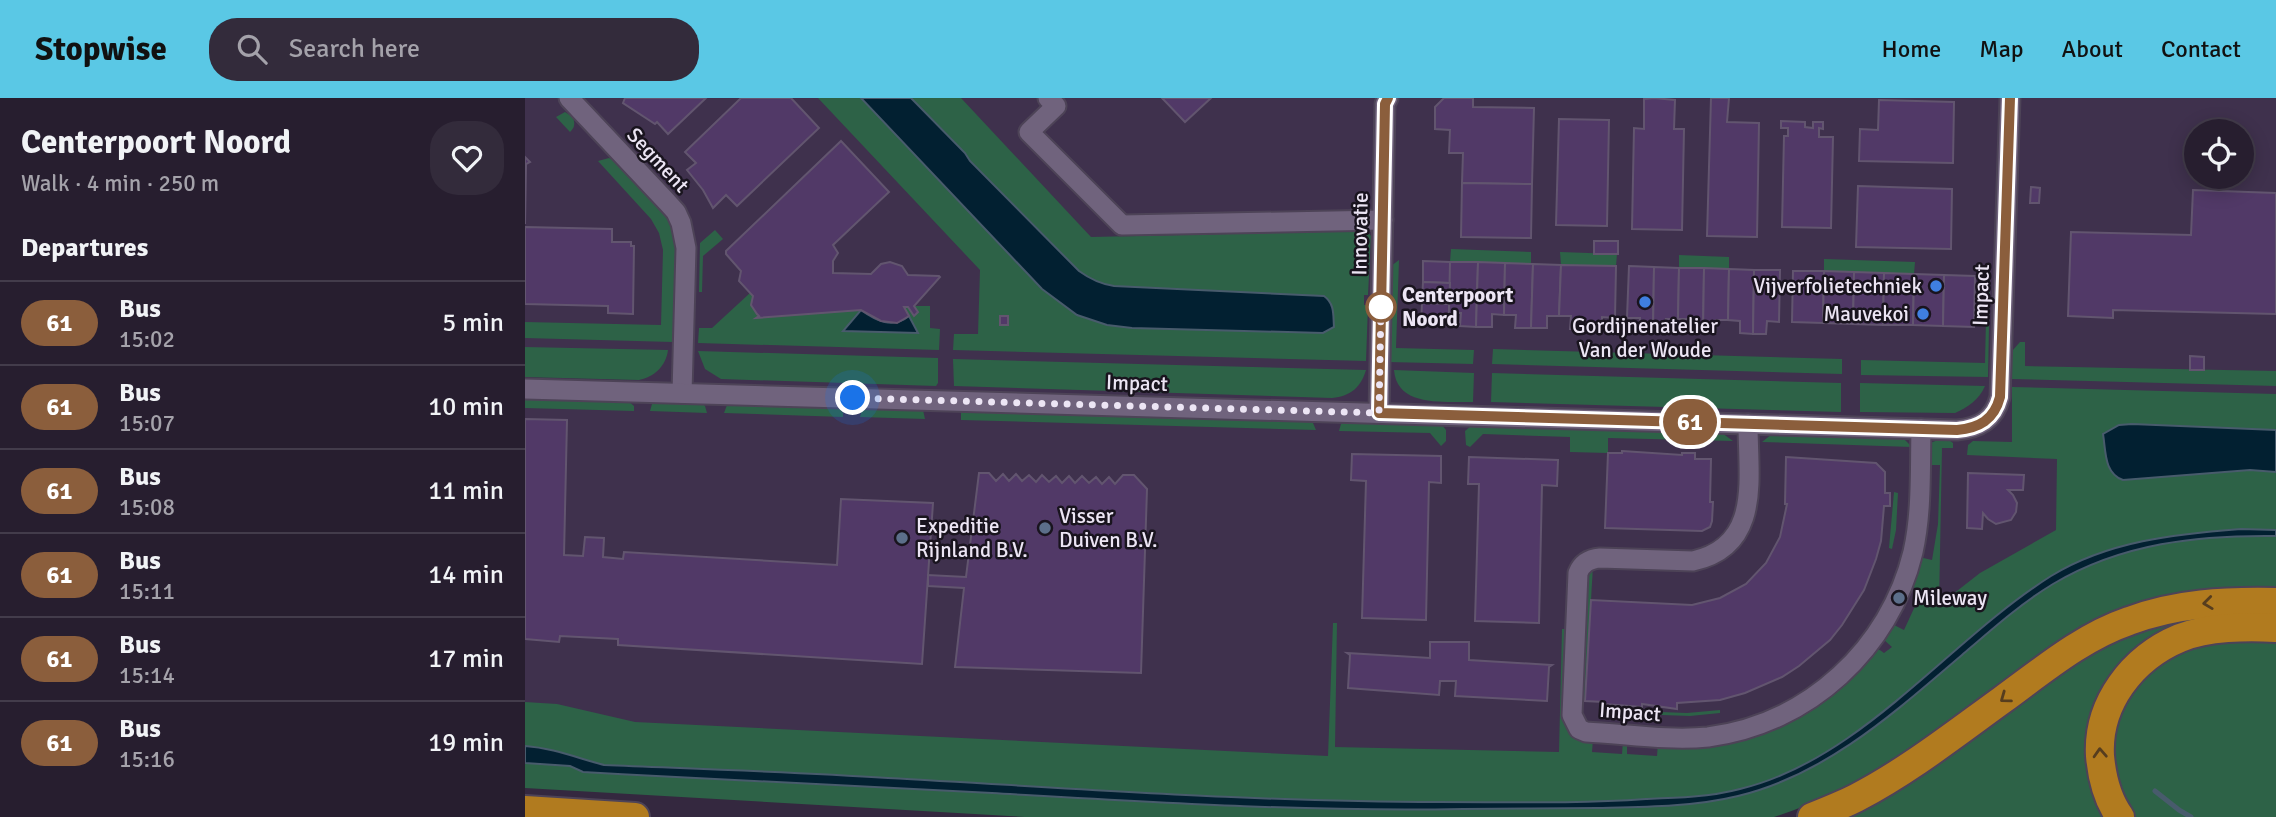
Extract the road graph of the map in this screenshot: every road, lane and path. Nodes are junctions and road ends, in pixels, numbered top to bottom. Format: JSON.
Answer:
{"nodes":[{"id":1,"x":569,"y":98,"type":"edge"},
{"id":2,"x":1048,"y":98,"type":"edge"},
{"id":3,"x":1388,"y":98,"type":"edge"},
{"id":4,"x":2010,"y":98,"type":"edge"},
{"id":5,"x":1383,"y":220,"type":"junction"},
{"id":6,"x":525,"y":389,"type":"edge"},
{"id":7,"x":682,"y":393,"type":"junction"},
{"id":8,"x":1379,"y":413,"type":"junction"},
{"id":9,"x":1748,"y":424,"type":"junction"},
{"id":10,"x":1921,"y":429,"type":"junction"},
{"id":11,"x":2276,"y":603,"type":"edge"},
{"id":12,"x":2276,"y":628,"type":"edge"},
{"id":13,"x":525,"y":810,"type":"edge"},
{"id":14,"x":635,"y":817,"type":"edge"},
{"id":15,"x":1812,"y":817,"type":"edge"},
{"id":16,"x":2120,"y":817,"type":"edge"}],
"edges":[{"from":1,"to":7,"type":"street","name":"Segment"},
{"from":2,"to":5,"type":"street"},
{"from":3,"to":5,"type":"street","name":"Innovatie"},
{"from":4,"to":10,"type":"street","name":"Impact"},
{"from":5,"to":8,"type":"street","name":"Innovatie"},
{"from":6,"to":7,"type":"street","name":"Impact"},
{"from":7,"to":8,"type":"street","name":"Impact"},
{"from":8,"to":9,"type":"street","name":"Impact"},
{"from":9,"to":10,"type":"street","name":"Impact"},
{"from":9,"to":10,"type":"street","name":"Impact"},
{"from":11,"to":15,"type":"highway","one_way":true},
{"from":16,"to":12,"type":"highway","one_way":true},
{"from":13,"to":14,"type":"highway"}]}
